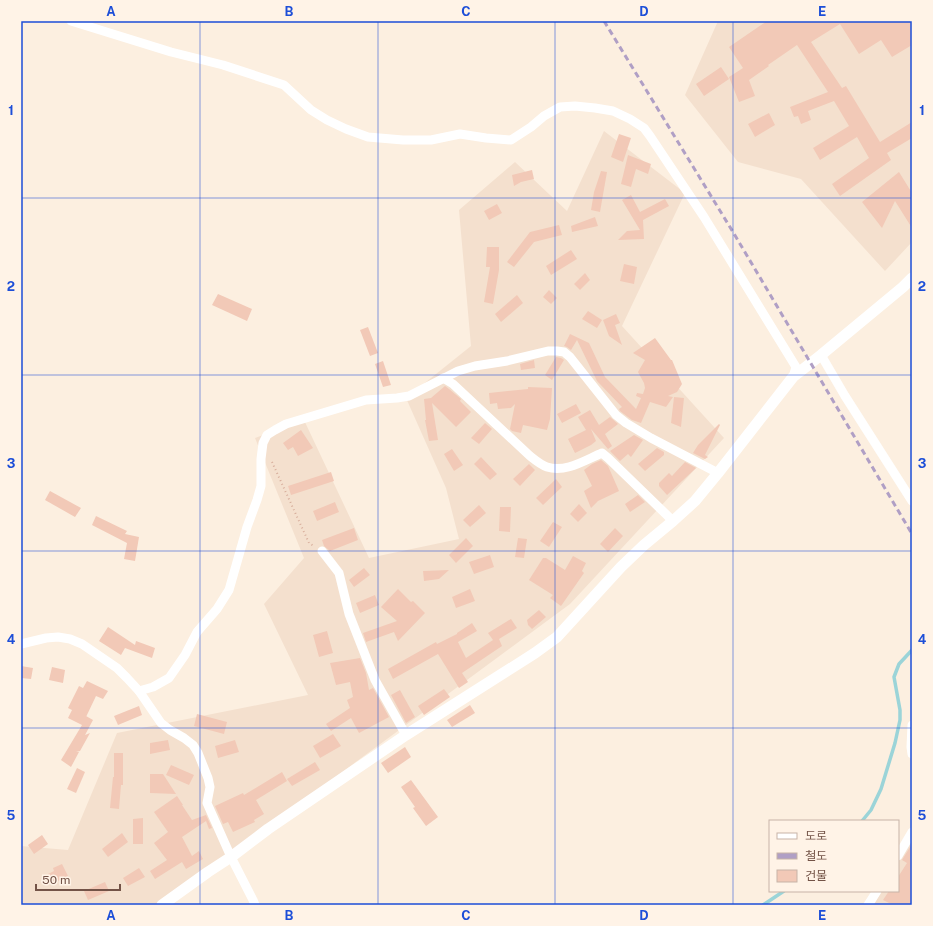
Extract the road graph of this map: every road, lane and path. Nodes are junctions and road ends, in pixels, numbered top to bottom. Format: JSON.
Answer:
{"nodes":[{"id":1,"x":72,"y":21,"type":"edge"},
{"id":2,"x":912,"y":278,"type":"edge"},
{"id":3,"x":821,"y":356,"type":"junction"},
{"id":4,"x":793,"y":377,"type":"junction"},
{"id":5,"x":443,"y":378,"type":"junction"},
{"id":6,"x":263,"y":443,"type":"junction"},
{"id":7,"x":718,"y":473,"type":"junction"},
{"id":8,"x":912,"y":501,"type":"edge"},
{"id":9,"x":673,"y":521,"type":"junction"},
{"id":10,"x":322,"y":551,"type":"joint"},
{"id":11,"x":21,"y":644,"type":"edge"},
{"id":12,"x":139,"y":691,"type":"junction"},
{"id":13,"x":912,"y":725,"type":"edge"},
{"id":14,"x":406,"y":735,"type":"junction"},
{"id":15,"x":912,"y":754,"type":"edge"},
{"id":16,"x":912,"y":832,"type":"edge"},
{"id":17,"x":899,"y":854,"type":"edge"},
{"id":18,"x":231,"y":857,"type":"junction"},
{"id":19,"x":876,"y":892,"type":"edge"},
{"id":20,"x":162,"y":905,"type":"edge"},
{"id":21,"x":255,"y":905,"type":"edge"},
{"id":22,"x":868,"y":905,"type":"edge"}],
"edges":[{"from":1,"to":4,"type":"street"},
{"from":2,"to":3,"type":"street"},
{"from":3,"to":4,"type":"street"},
{"from":3,"to":8,"type":"street"},
{"from":4,"to":7,"type":"street"},
{"from":5,"to":6,"type":"street"},
{"from":5,"to":7,"type":"street"},
{"from":5,"to":9,"type":"street"},
{"from":6,"to":10,"type":"path"},
{"from":6,"to":12,"type":"street"},
{"from":7,"to":9,"type":"street"},
{"from":9,"to":14,"type":"street"},
{"from":10,"to":14,"type":"street"},
{"from":11,"to":12,"type":"street"},
{"from":12,"to":18,"type":"street"},
{"from":13,"to":15,"type":"street"},
{"from":14,"to":18,"type":"street"},
{"from":16,"to":17,"type":"street"},
{"from":18,"to":20,"type":"street"},
{"from":18,"to":21,"type":"street"},
{"from":19,"to":22,"type":"street"}]}
